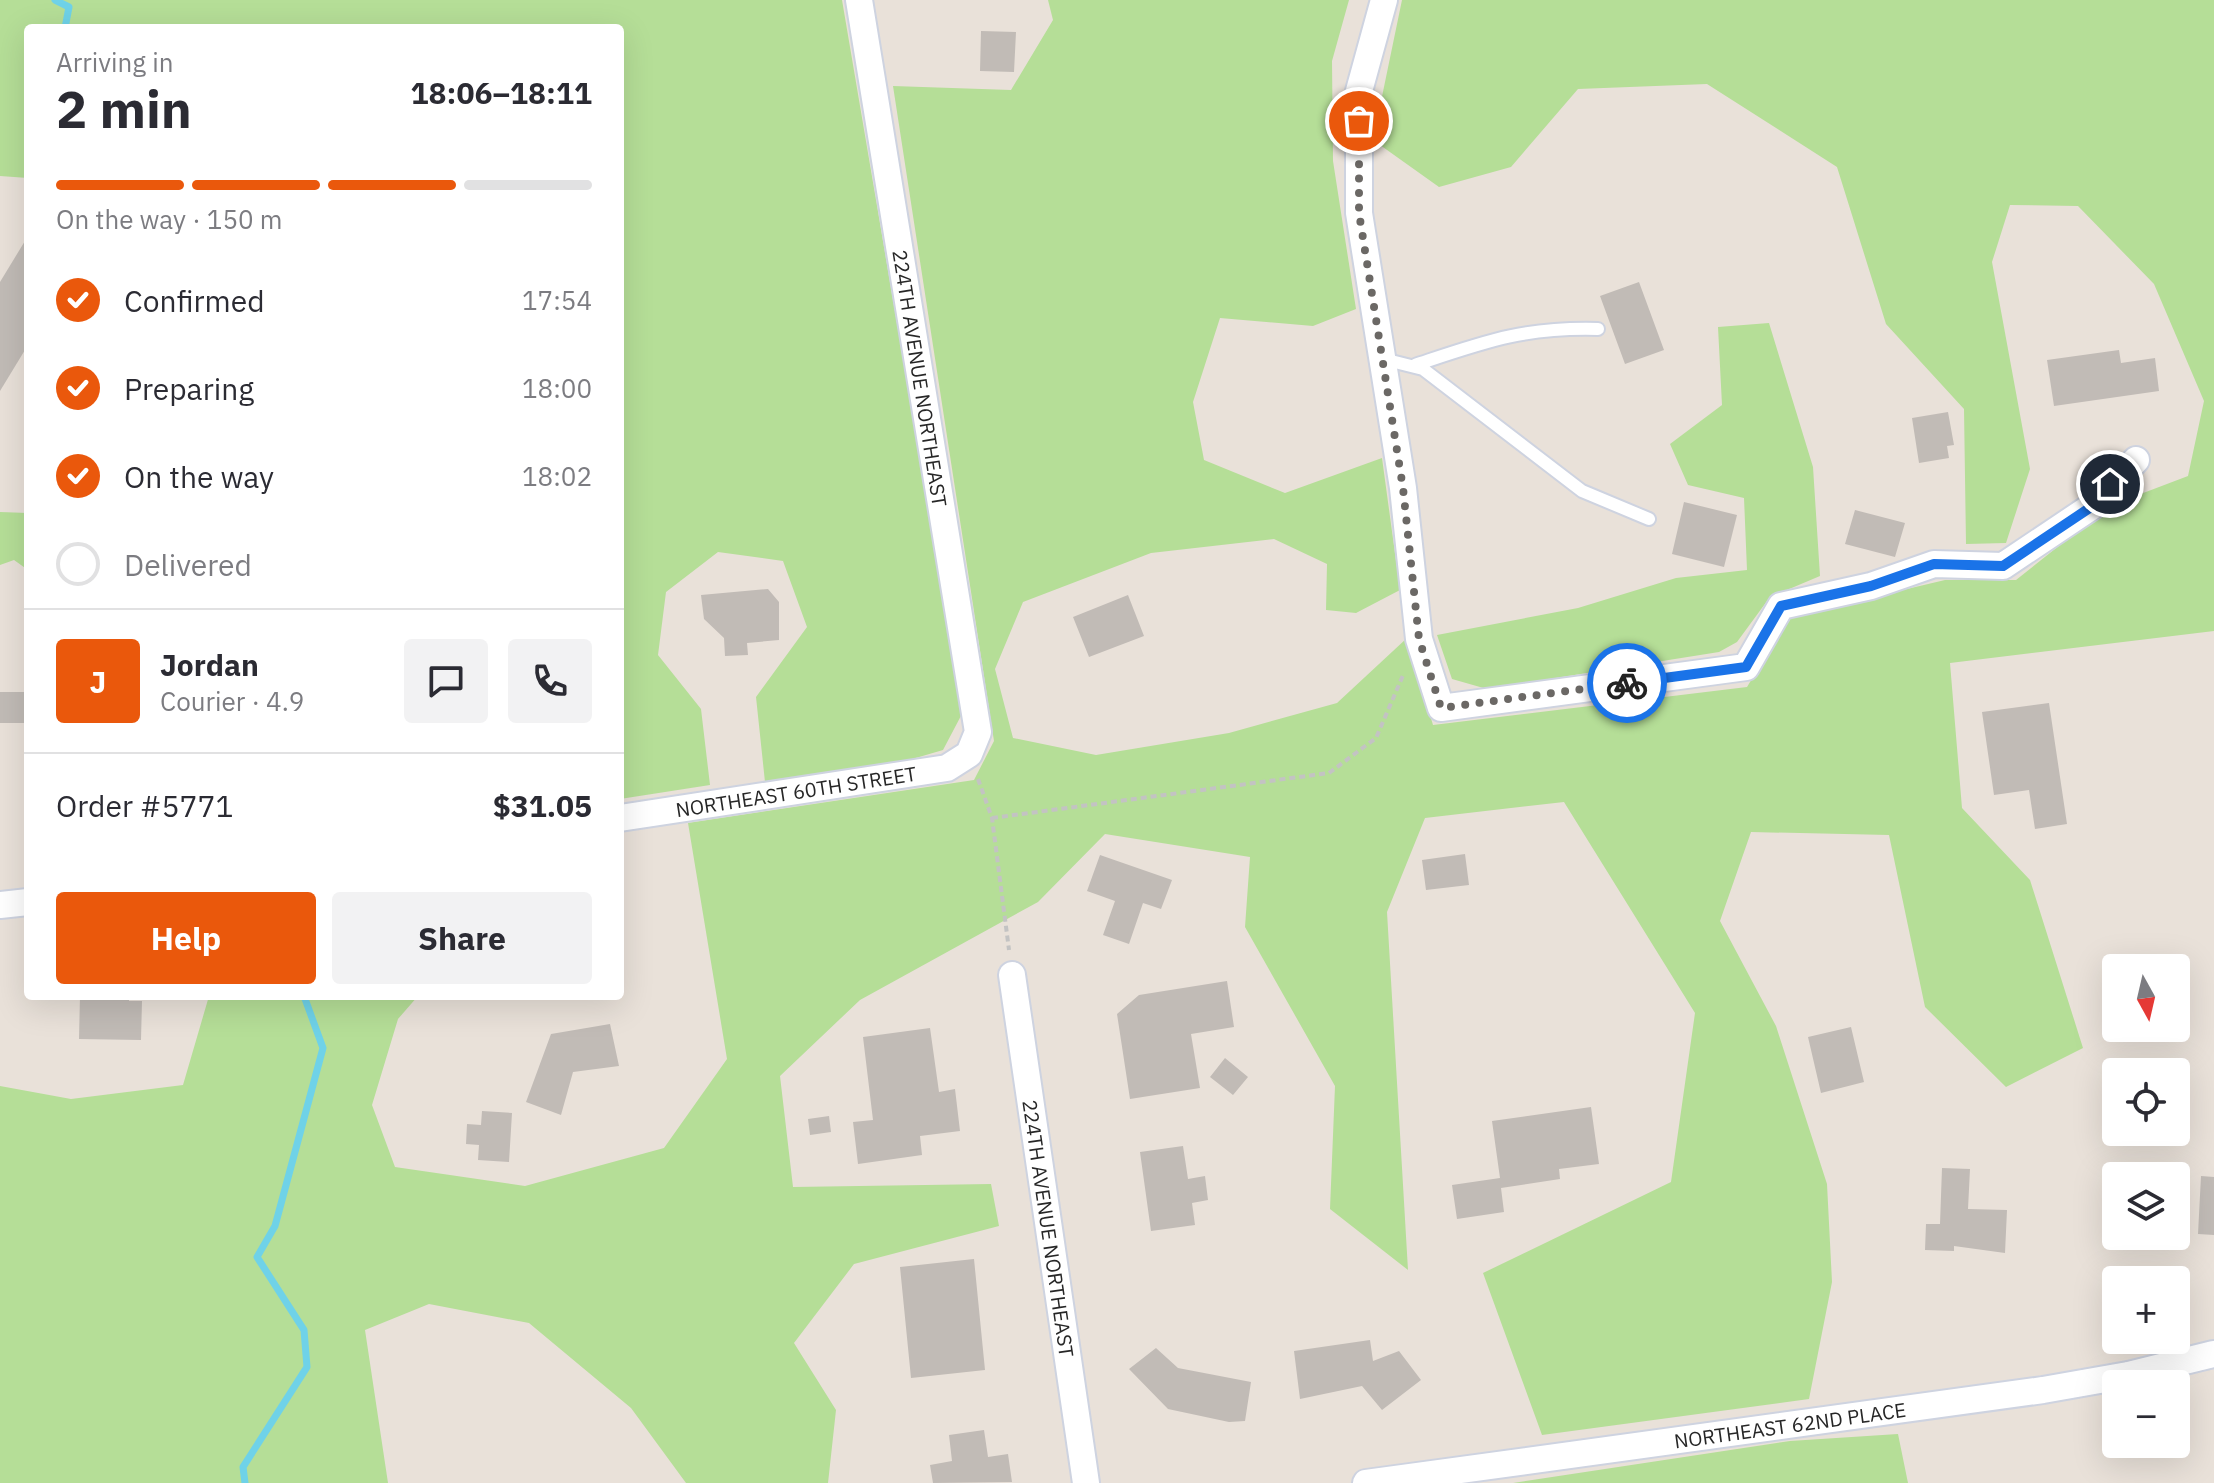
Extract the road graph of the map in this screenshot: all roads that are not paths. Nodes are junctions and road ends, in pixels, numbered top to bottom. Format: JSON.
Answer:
{"nodes":[{"id":1,"x":859,"y":0,"type":"edge"},
{"id":2,"x":1384,"y":0,"type":"edge"},
{"id":3,"x":1598,"y":329,"type":"dead end"},
{"id":4,"x":1383,"y":359,"type":"junction"},
{"id":5,"x":1415,"y":365,"type":"junction"},
{"id":6,"x":2136,"y":460,"type":"dead end"},
{"id":7,"x":1649,"y":519,"type":"dead end"},
{"id":8,"x":969,"y":754,"type":"joint"},
{"id":9,"x":624,"y":817,"type":"edge"},
{"id":10,"x":24,"y":902,"type":"edge"},
{"id":11,"x":0,"y":905,"type":"edge"},
{"id":12,"x":1012,"y":975,"type":"road end"},
{"id":13,"x":2214,"y":1357,"type":"edge"},
{"id":14,"x":1086,"y":1483,"type":"edge"},
{"id":15,"x":1366,"y":1483,"type":"edge"}],
"edges":[{"from":1,"to":8,"type":"street","name":"224TH AVENUE NORTHEAST"},
{"from":2,"to":4,"type":"street"},
{"from":3,"to":5,"type":"lane"},
{"from":4,"to":5,"type":"lane"},
{"from":4,"to":6,"type":"street"},
{"from":5,"to":7,"type":"lane"},
{"from":8,"to":9,"type":"street","name":"NORTHEAST 60TH STREET"},
{"from":10,"to":11,"type":"street"},
{"from":12,"to":14,"type":"street","name":"224TH AVENUE NORTHEAST"},
{"from":13,"to":15,"type":"street","name":"NORTHEAST 62ND PLACE"}]}
